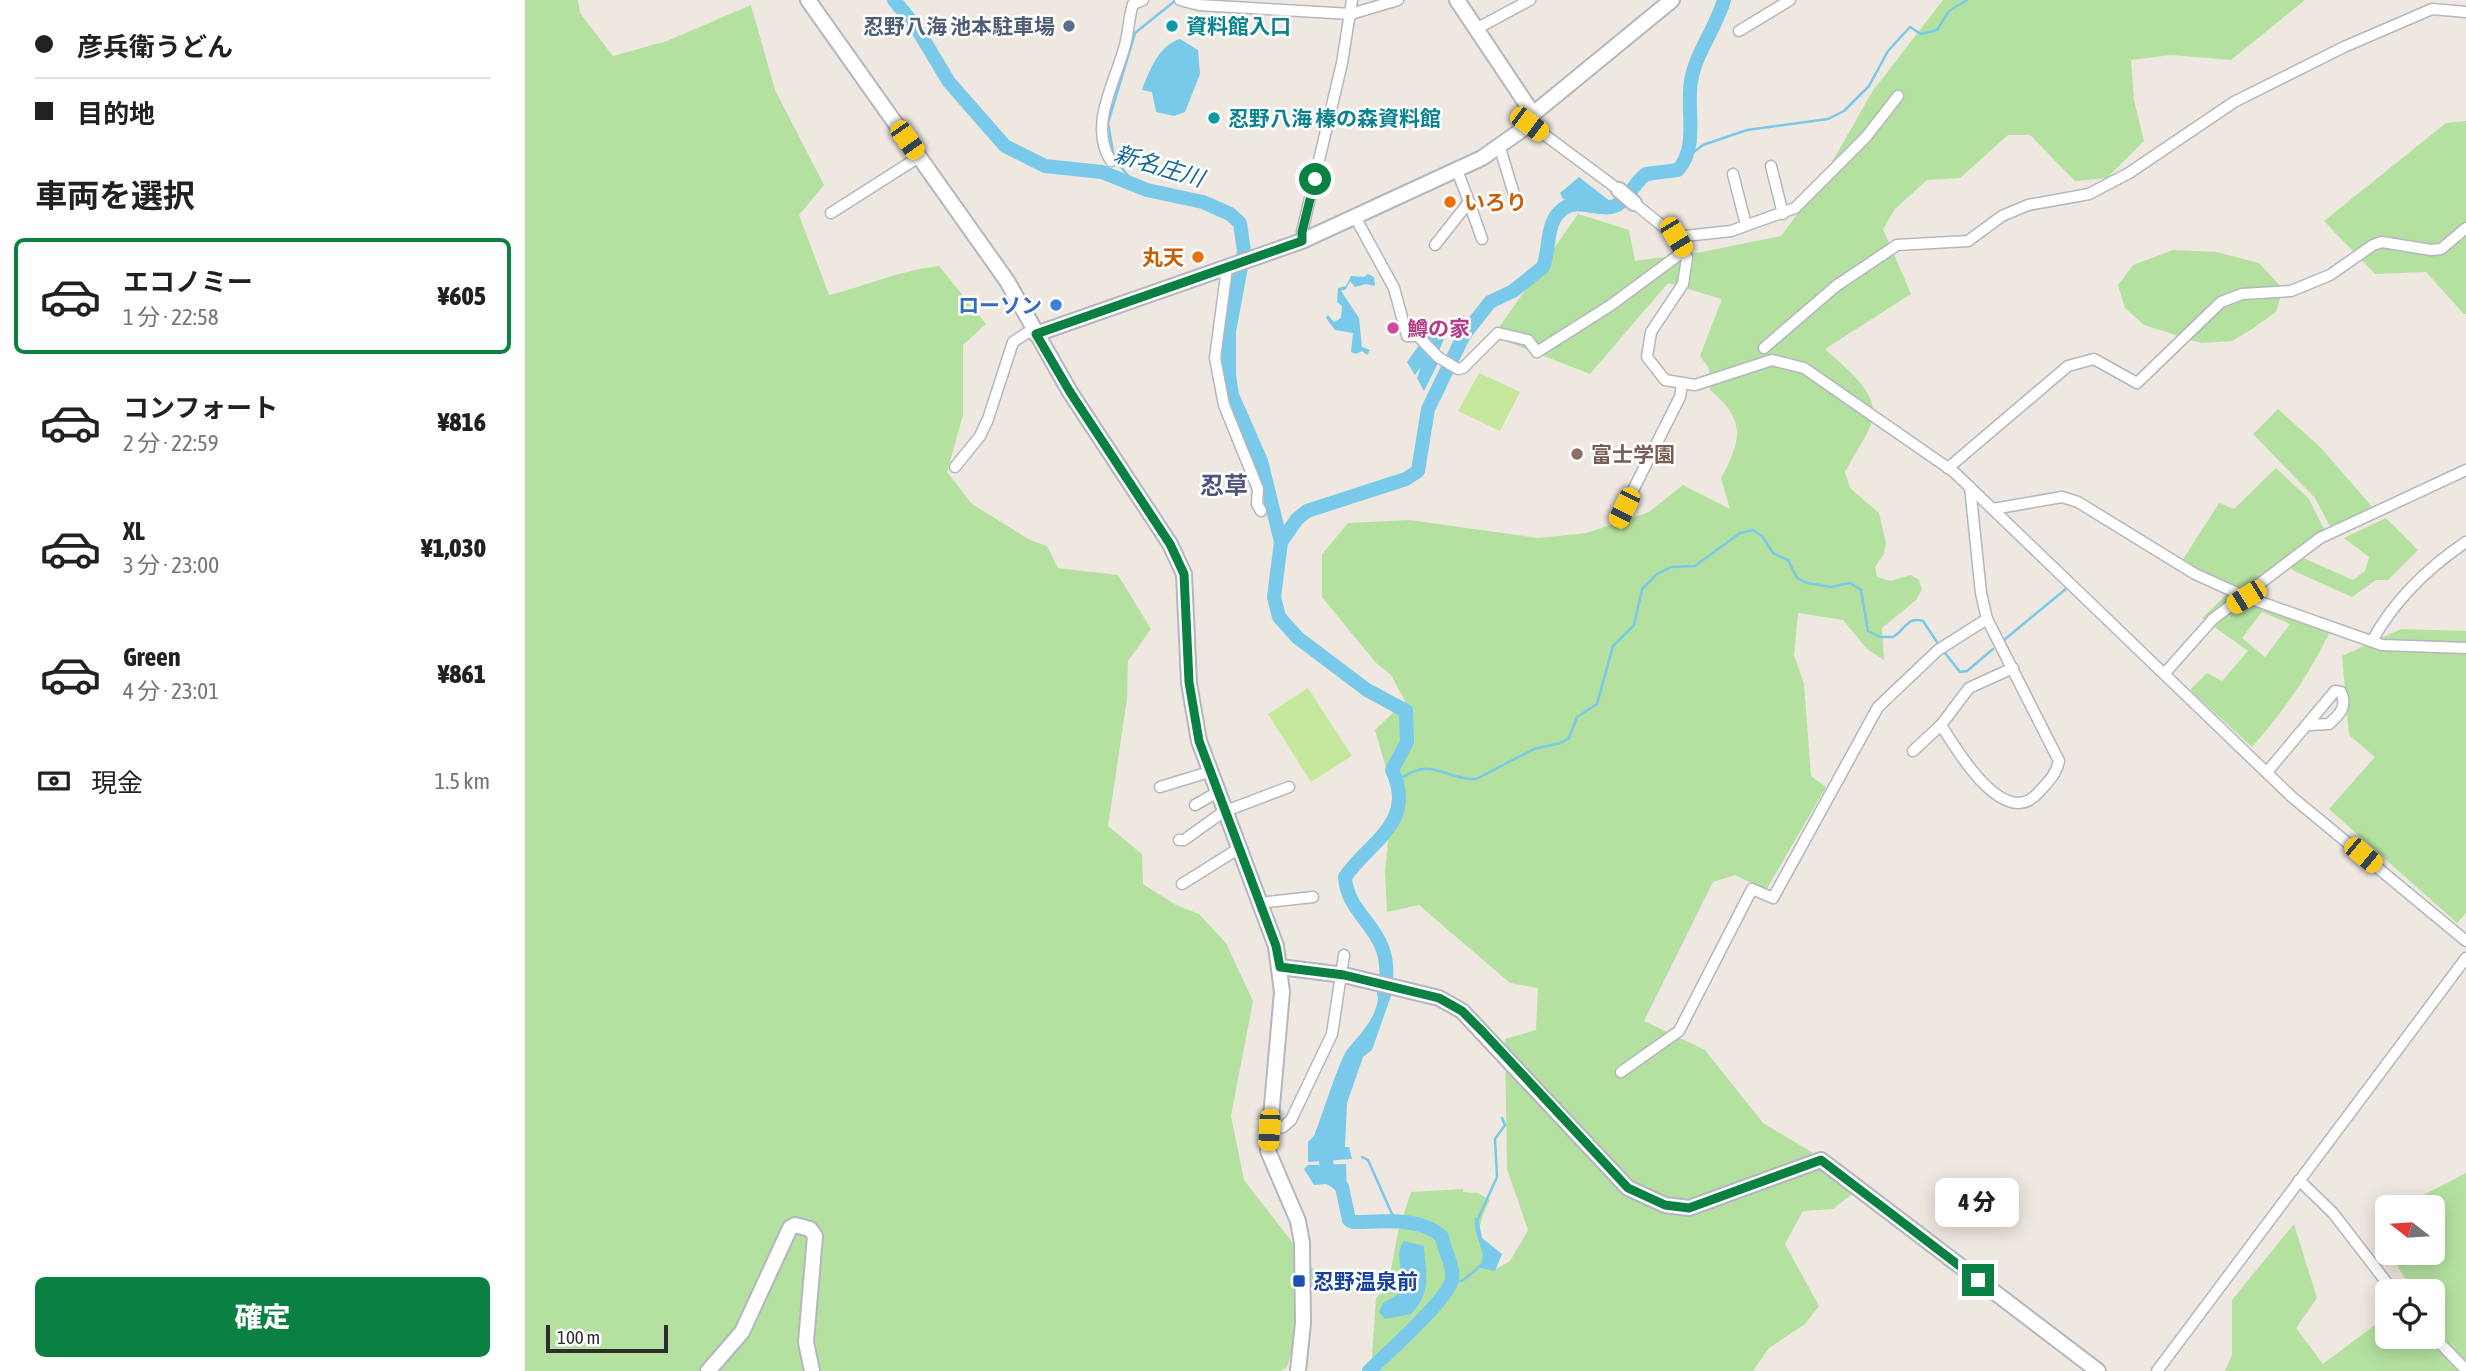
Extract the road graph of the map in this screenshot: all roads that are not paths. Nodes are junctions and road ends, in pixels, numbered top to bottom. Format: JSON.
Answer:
{"nodes":[{"id":1,"x":808,"y":0,"type":"edge"},
{"id":2,"x":1181,"y":0,"type":"edge"},
{"id":3,"x":1352,"y":0,"type":"edge"},
{"id":4,"x":1398,"y":0,"type":"edge"},
{"id":5,"x":1457,"y":0,"type":"edge"},
{"id":6,"x":1530,"y":0,"type":"edge"},
{"id":7,"x":1672,"y":0,"type":"edge"},
{"id":8,"x":1790,"y":0,"type":"edge"},
{"id":9,"x":1138,"y":2,"type":"edge"},
{"id":10,"x":2466,"y":12,"type":"edge"},
{"id":11,"x":1351,"y":14,"type":"junction"},
{"id":12,"x":1476,"y":29,"type":"junction"},
{"id":13,"x":1738,"y":32,"type":"dead end"},
{"id":14,"x":1898,"y":96,"type":"dead end"},
{"id":15,"x":1531,"y":119,"type":"junction"},
{"id":16,"x":1499,"y":145,"type":"junction"},
{"id":17,"x":919,"y":157,"type":"junction"},
{"id":18,"x":1111,"y":161,"type":"dead end"},
{"id":19,"x":1771,"y":166,"type":"dead end"},
{"id":20,"x":1457,"y":170,"type":"junction"},
{"id":21,"x":1733,"y":174,"type":"dead end"},
{"id":22,"x":1619,"y":190,"type":"joint"},
{"id":23,"x":1469,"y":202,"type":"junction"},
{"id":24,"x":1634,"y":203,"type":"joint"},
{"id":25,"x":1517,"y":204,"type":"dead end"},
{"id":26,"x":831,"y":213,"type":"dead end"},
{"id":27,"x":1783,"y":214,"type":"junction"},
{"id":28,"x":1355,"y":217,"type":"junction"},
{"id":29,"x":1746,"y":225,"type":"junction"},
{"id":30,"x":2466,"y":228,"type":"edge"},
{"id":31,"x":1676,"y":237,"type":"junction"},
{"id":32,"x":1482,"y":239,"type":"dead end"},
{"id":33,"x":1302,"y":241,"type":"junction"},
{"id":34,"x":1435,"y":245,"type":"dead end"},
{"id":35,"x":1684,"y":251,"type":"junction"},
{"id":36,"x":1229,"y":268,"type":"junction"},
{"id":37,"x":1035,"y":331,"type":"junction"},
{"id":38,"x":1764,"y":348,"type":"dead end"},
{"id":39,"x":1682,"y":385,"type":"junction"},
{"id":40,"x":955,"y":467,"type":"dead end"},
{"id":41,"x":1948,"y":468,"type":"junction"},
{"id":42,"x":2466,"y":470,"type":"edge"},
{"id":43,"x":1970,"y":487,"type":"junction"},
{"id":44,"x":1993,"y":509,"type":"junction"},
{"id":45,"x":1261,"y":511,"type":"dead end"},
{"id":46,"x":1617,"y":522,"type":"dead end"},
{"id":47,"x":2466,"y":542,"type":"edge"},
{"id":48,"x":2246,"y":597,"type":"junction"},
{"id":49,"x":1987,"y":619,"type":"junction"},
{"id":50,"x":2372,"y":641,"type":"junction"},
{"id":51,"x":2466,"y":648,"type":"edge"},
{"id":52,"x":2013,"y":668,"type":"junction"},
{"id":53,"x":2165,"y":673,"type":"junction"},
{"id":54,"x":1941,"y":725,"type":"junction"},
{"id":55,"x":2309,"y":725,"type":"dead end"},
{"id":56,"x":1913,"y":751,"type":"dead end"},
{"id":57,"x":1209,"y":772,"type":"junction"},
{"id":58,"x":2267,"y":772,"type":"junction"},
{"id":59,"x":1160,"y":787,"type":"dead end"},
{"id":60,"x":1289,"y":787,"type":"dead end"},
{"id":61,"x":1216,"y":793,"type":"junction"},
{"id":62,"x":1195,"y":805,"type":"dead end"},
{"id":63,"x":1223,"y":811,"type":"junction"},
{"id":64,"x":1179,"y":840,"type":"dead end"},
{"id":65,"x":1238,"y":849,"type":"junction"},
{"id":66,"x":1182,"y":884,"type":"dead end"},
{"id":67,"x":1313,"y":897,"type":"dead end"},
{"id":68,"x":1259,"y":902,"type":"junction"},
{"id":69,"x":2466,"y":941,"type":"edge"},
{"id":70,"x":1344,"y":956,"type":"dead end"},
{"id":71,"x":2466,"y":958,"type":"edge"},
{"id":72,"x":1280,"y":967,"type":"junction"},
{"id":73,"x":1342,"y":975,"type":"junction"},
{"id":74,"x":1621,"y":1072,"type":"dead end"},
{"id":75,"x":1269,"y":1130,"type":"junction"},
{"id":76,"x":2299,"y":1180,"type":"junction"},
{"id":77,"x":2384,"y":1279,"type":"edge"},
{"id":78,"x":2445,"y":1348,"type":"edge"},
{"id":79,"x":2466,"y":1370,"type":"edge"},
{"id":80,"x":708,"y":1371,"type":"edge"},
{"id":81,"x":813,"y":1371,"type":"edge"},
{"id":82,"x":1298,"y":1371,"type":"edge"},
{"id":83,"x":2098,"y":1371,"type":"edge"},
{"id":84,"x":2157,"y":1371,"type":"edge"}],
"edges":[{"from":1,"to":17,"type":"street"},
{"from":2,"to":11,"type":"street"},
{"from":3,"to":11,"type":"street"},
{"from":4,"to":11,"type":"street"},
{"from":5,"to":12,"type":"street"},
{"from":6,"to":12,"type":"street"},
{"from":7,"to":15,"type":"street"},
{"from":8,"to":13,"type":"street"},
{"from":9,"to":18,"type":"street"},
{"from":10,"to":38,"type":"street"},
{"from":11,"to":33,"type":"street"},
{"from":12,"to":15,"type":"street"},
{"from":14,"to":27,"type":"street"},
{"from":15,"to":16,"type":"street"},
{"from":15,"to":22,"type":"street"},
{"from":16,"to":20,"type":"street"},
{"from":16,"to":25,"type":"street"},
{"from":17,"to":26,"type":"street"},
{"from":17,"to":37,"type":"street"},
{"from":19,"to":27,"type":"street"},
{"from":20,"to":23,"type":"street"},
{"from":20,"to":28,"type":"street"},
{"from":21,"to":29,"type":"street"},
{"from":22,"to":24,"type":"street"},
{"from":23,"to":32,"type":"street"},
{"from":23,"to":34,"type":"street"},
{"from":24,"to":31,"type":"street"},
{"from":27,"to":29,"type":"street"},
{"from":28,"to":33,"type":"street"},
{"from":28,"to":35,"type":"street"},
{"from":29,"to":31,"type":"street"},
{"from":30,"to":41,"type":"street"},
{"from":31,"to":35,"type":"street"},
{"from":33,"to":36,"type":"street"},
{"from":35,"to":39,"type":"street"},
{"from":36,"to":37,"type":"street"},
{"from":36,"to":45,"type":"street"},
{"from":37,"to":40,"type":"street"},
{"from":37,"to":57,"type":"street"},
{"from":39,"to":41,"type":"street"},
{"from":39,"to":46,"type":"street"},
{"from":41,"to":43,"type":"street"},
{"from":42,"to":48,"type":"street"},
{"from":43,"to":44,"type":"street"},
{"from":43,"to":49,"type":"street"},
{"from":44,"to":48,"type":"street"},
{"from":44,"to":53,"type":"street"},
{"from":47,"to":50,"type":"street"},
{"from":48,"to":50,"type":"street"},
{"from":48,"to":53,"type":"street"},
{"from":49,"to":52,"type":"street"},
{"from":49,"to":74,"type":"street"},
{"from":50,"to":51,"type":"street"},
{"from":52,"to":54,"type":"street"},
{"from":52,"to":54,"type":"street"},
{"from":53,"to":58,"type":"street"},
{"from":54,"to":56,"type":"street"},
{"from":55,"to":58,"type":"street"},
{"from":57,"to":59,"type":"street"},
{"from":57,"to":61,"type":"street"},
{"from":58,"to":69,"type":"street"},
{"from":60,"to":63,"type":"street"},
{"from":61,"to":62,"type":"street"},
{"from":61,"to":63,"type":"street"},
{"from":63,"to":64,"type":"street"},
{"from":63,"to":65,"type":"street"},
{"from":65,"to":66,"type":"street"},
{"from":65,"to":68,"type":"street"},
{"from":67,"to":68,"type":"street"},
{"from":68,"to":72,"type":"street"},
{"from":70,"to":73,"type":"street"},
{"from":71,"to":76,"type":"street"},
{"from":72,"to":73,"type":"street"},
{"from":72,"to":75,"type":"street"},
{"from":73,"to":75,"type":"street"},
{"from":73,"to":83,"type":"street"},
{"from":75,"to":82,"type":"street"},
{"from":76,"to":77,"type":"street"},
{"from":76,"to":84,"type":"street"},
{"from":78,"to":79,"type":"street"},
{"from":80,"to":81,"type":"street"}]}
